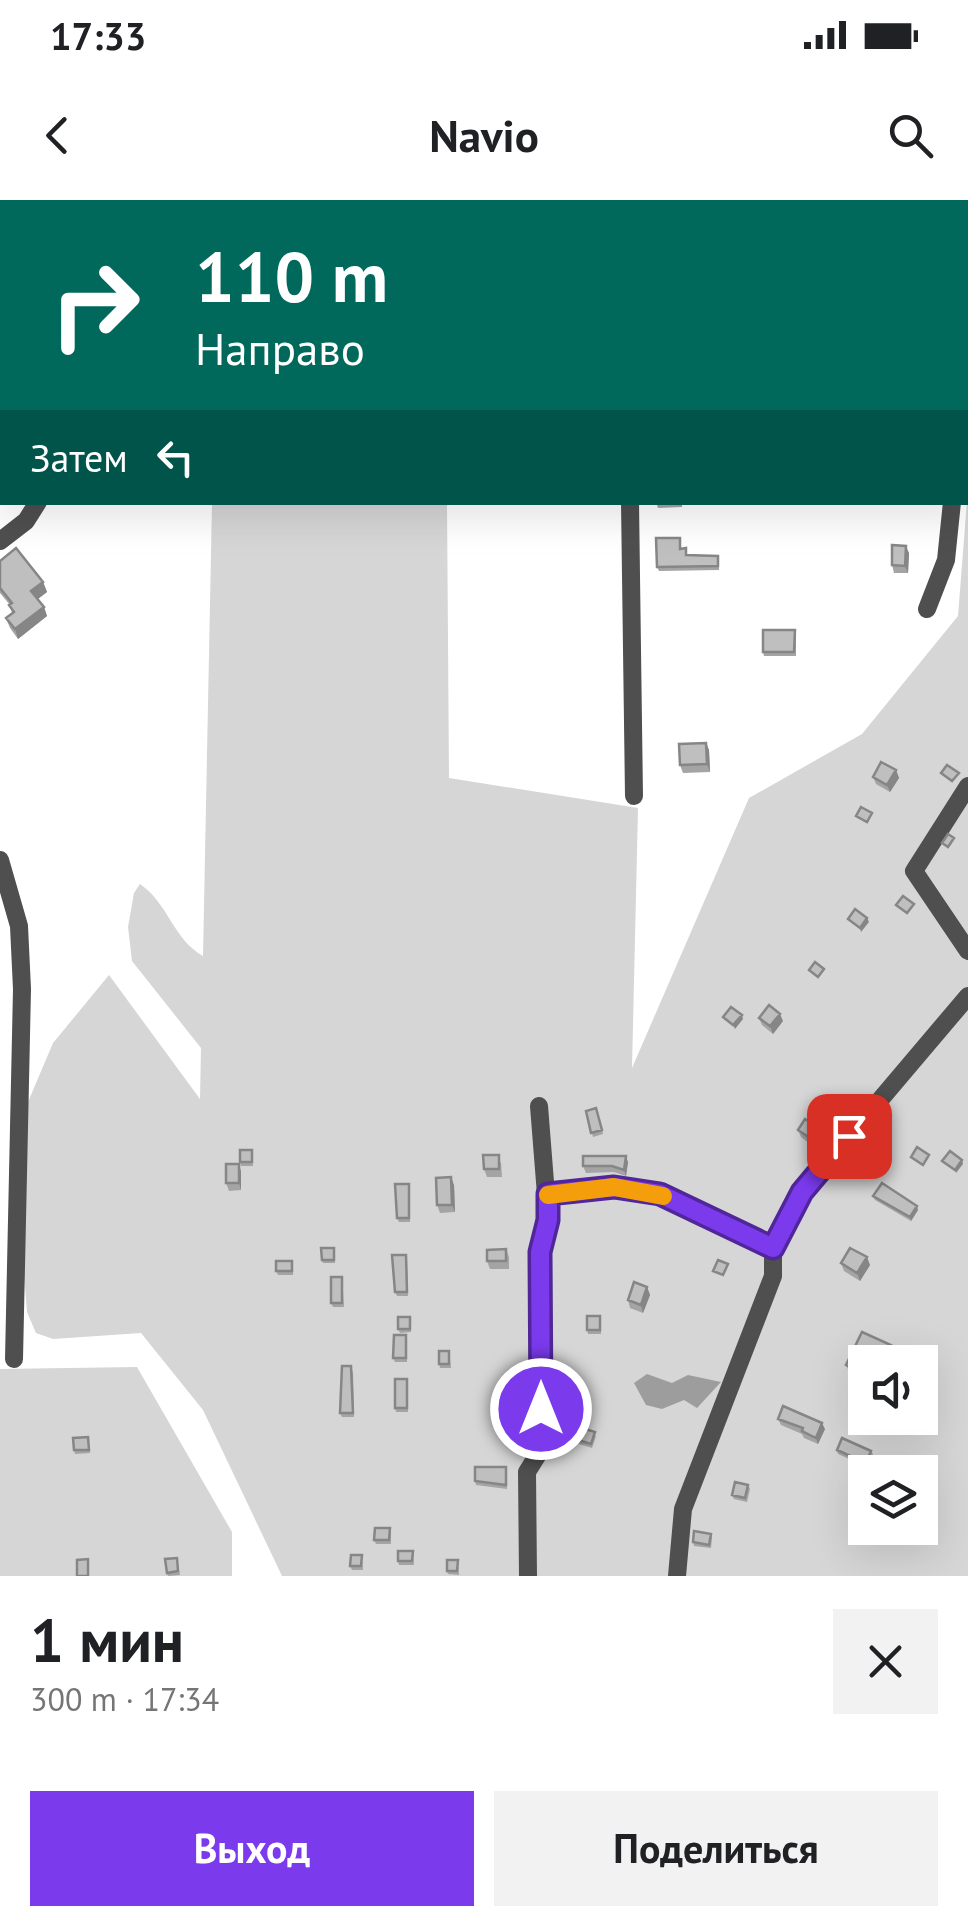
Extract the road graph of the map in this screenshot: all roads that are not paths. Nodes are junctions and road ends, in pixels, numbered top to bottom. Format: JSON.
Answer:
{"nodes":[{"id":1,"x":36,"y":505,"type":"edge"},
{"id":2,"x":630,"y":505,"type":"edge"},
{"id":3,"x":952,"y":505,"type":"edge"},
{"id":4,"x":0,"y":542,"type":"edge"},
{"id":5,"x":927,"y":609,"type":"dead end"},
{"id":6,"x":968,"y":786,"type":"edge"},
{"id":7,"x":634,"y":796,"type":"dead end"},
{"id":8,"x":0,"y":860,"type":"edge"},
{"id":9,"x":968,"y":951,"type":"edge"},
{"id":10,"x":21,"y":969,"type":"junction"},
{"id":11,"x":0,"y":977,"type":"edge"},
{"id":12,"x":968,"y":996,"type":"edge"},
{"id":13,"x":538,"y":1106,"type":"dead end"},
{"id":14,"x":9,"y":1180,"type":"edge"},
{"id":15,"x":548,"y":1194,"type":"junction"},
{"id":16,"x":773,"y":1248,"type":"junction"},
{"id":17,"x":14,"y":1359,"type":"dead end"},
{"id":18,"x":528,"y":1576,"type":"edge"},
{"id":19,"x":677,"y":1576,"type":"edge"}],
"edges":[{"from":1,"to":4,"type":"street"},
{"from":2,"to":7,"type":"street"},
{"from":3,"to":5,"type":"street"},
{"from":6,"to":9,"type":"street"},
{"from":8,"to":10,"type":"street"},
{"from":10,"to":11,"type":"street"},
{"from":10,"to":14,"type":"street"},
{"from":12,"to":16,"type":"street"},
{"from":13,"to":15,"type":"street"},
{"from":14,"to":17,"type":"street"},
{"from":15,"to":16,"type":"street"},
{"from":15,"to":18,"type":"street"},
{"from":16,"to":19,"type":"street"}]}
